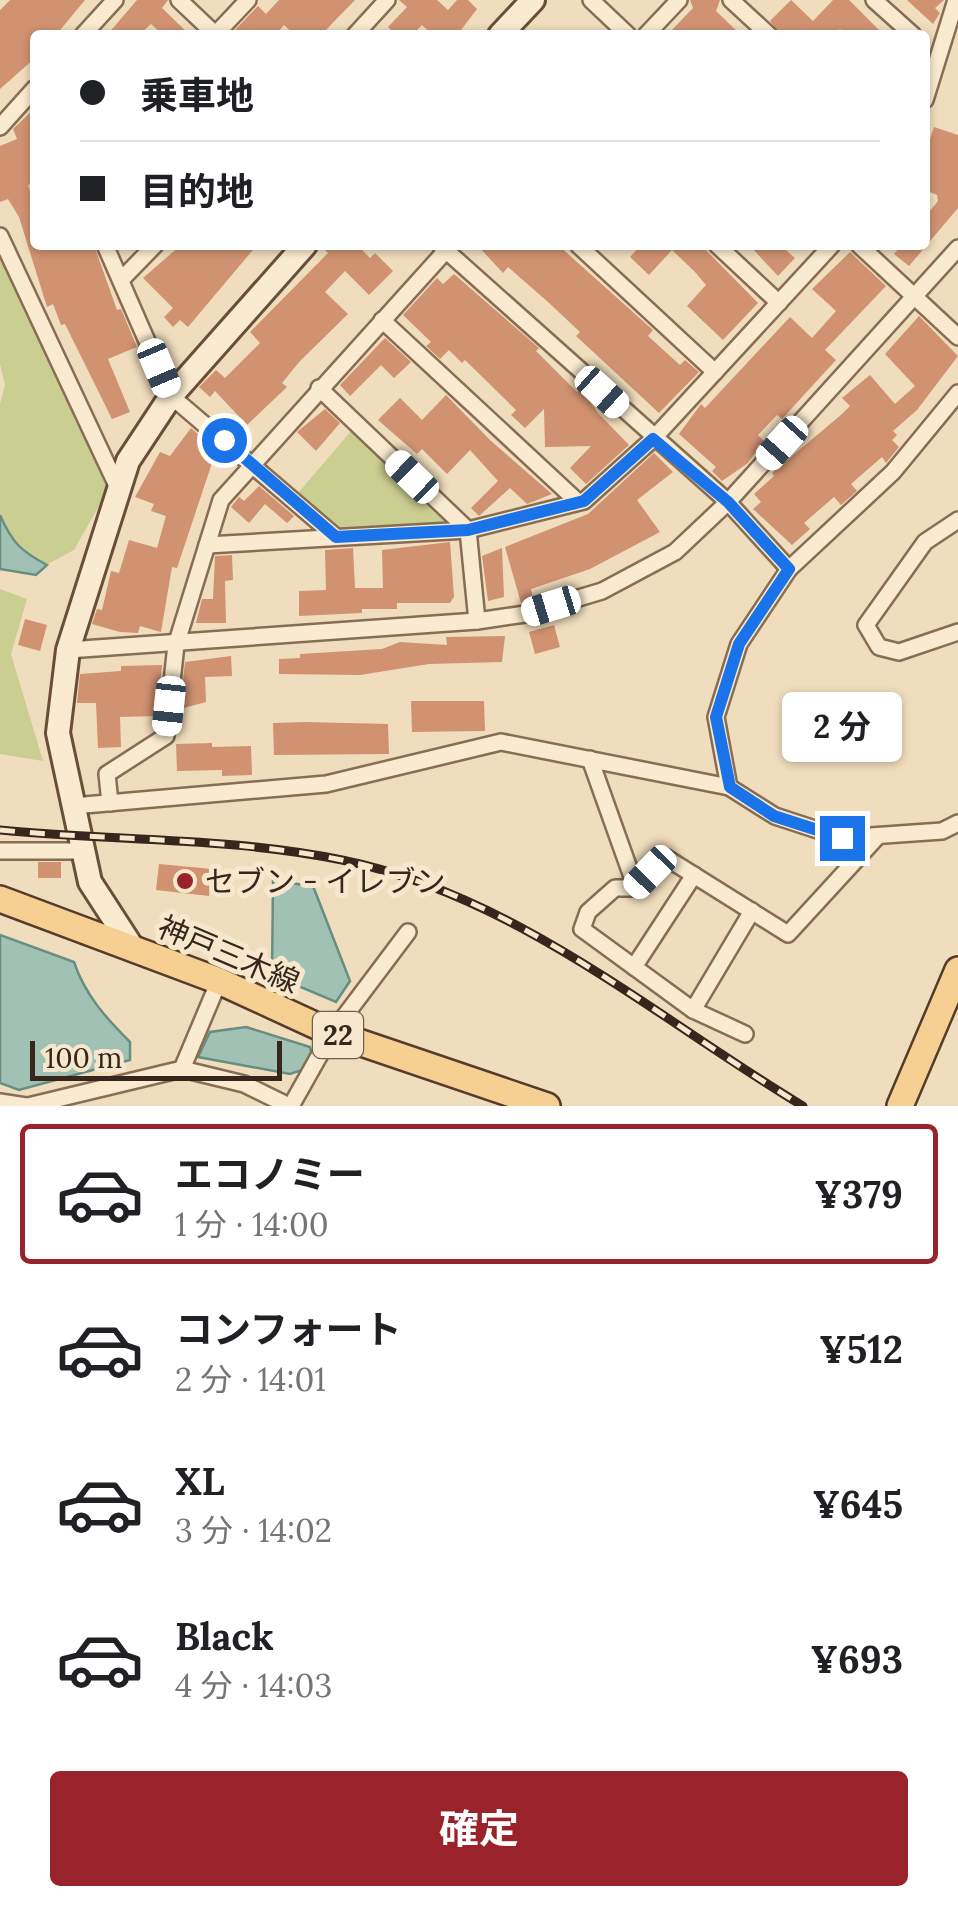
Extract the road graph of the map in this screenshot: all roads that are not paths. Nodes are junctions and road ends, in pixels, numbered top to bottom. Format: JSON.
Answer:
{"nodes":[{"id":1,"x":114,"y":0,"type":"edge"},
{"id":2,"x":179,"y":0,"type":"edge"},
{"id":3,"x":248,"y":0,"type":"edge"},
{"id":4,"x":387,"y":0,"type":"edge"},
{"id":5,"x":534,"y":0,"type":"edge"},
{"id":6,"x":591,"y":0,"type":"edge"},
{"id":7,"x":679,"y":0,"type":"edge"},
{"id":8,"x":731,"y":0,"type":"edge"},
{"id":9,"x":874,"y":0,"type":"edge"},
{"id":10,"x":956,"y":0,"type":"edge"},
{"id":11,"x":87,"y":30,"type":"edge"},
{"id":12,"x":211,"y":30,"type":"edge"},
{"id":13,"x":221,"y":30,"type":"edge"},
{"id":14,"x":359,"y":30,"type":"edge"},
{"id":15,"x":505,"y":30,"type":"edge"},
{"id":16,"x":623,"y":30,"type":"edge"},
{"id":17,"x":651,"y":30,"type":"edge"},
{"id":18,"x":764,"y":30,"type":"edge"},
{"id":19,"x":907,"y":30,"type":"edge"},
{"id":20,"x":930,"y":51,"type":"edge"},
{"id":21,"x":938,"y":58,"type":"junction"},
{"id":22,"x":930,"y":84,"type":"edge"},
{"id":23,"x":30,"y":94,"type":"edge"},
{"id":24,"x":0,"y":127,"type":"edge"},
{"id":25,"x":0,"y":236,"type":"edge"},
{"id":26,"x":958,"y":248,"type":"edge"},
{"id":27,"x":107,"y":250,"type":"edge"},
{"id":28,"x":151,"y":250,"type":"edge"},
{"id":29,"x":301,"y":250,"type":"edge"},
{"id":30,"x":443,"y":250,"type":"edge"},
{"id":31,"x":449,"y":250,"type":"edge"},
{"id":32,"x":583,"y":250,"type":"edge"},
{"id":33,"x":722,"y":250,"type":"edge"},
{"id":34,"x":827,"y":250,"type":"edge"},
{"id":35,"x":865,"y":250,"type":"edge"},
{"id":36,"x":122,"y":280,"type":"junction"},
{"id":37,"x":915,"y":295,"type":"junction"},
{"id":38,"x":779,"y":303,"type":"junction"},
{"id":39,"x":382,"y":320,"type":"junction"},
{"id":40,"x":958,"y":337,"type":"edge"},
{"id":41,"x":715,"y":372,"type":"junction"},
{"id":42,"x":319,"y":388,"type":"junction"},
{"id":43,"x":958,"y":393,"type":"edge"},
{"id":44,"x":171,"y":396,"type":"junction"},
{"id":45,"x":653,"y":439,"type":"junction"},
{"id":46,"x":251,"y":462,"type":"junction"},
{"id":47,"x":119,"y":490,"type":"junction"},
{"id":48,"x":578,"y":502,"type":"junction"},
{"id":49,"x":728,"y":502,"type":"junction"},
{"id":50,"x":958,"y":520,"type":"edge"},
{"id":51,"x":468,"y":530,"type":"junction"},
{"id":52,"x":336,"y":537,"type":"junction"},
{"id":53,"x":207,"y":546,"type":"junction"},
{"id":54,"x":789,"y":569,"type":"junction"},
{"id":55,"x":476,"y":622,"type":"junction"},
{"id":56,"x":958,"y":632,"type":"edge"},
{"id":57,"x":176,"y":646,"type":"junction"},
{"id":58,"x":68,"y":650,"type":"junction"},
{"id":59,"x":590,"y":759,"type":"junction"},
{"id":60,"x":730,"y":787,"type":"junction"},
{"id":61,"x":110,"y":803,"type":"junction"},
{"id":62,"x":73,"y":806,"type":"junction"},
{"id":63,"x":958,"y":823,"type":"edge"},
{"id":64,"x":878,"y":836,"type":"junction"},
{"id":65,"x":0,"y":850,"type":"edge"},
{"id":66,"x":83,"y":851,"type":"junction"},
{"id":67,"x":694,"y":875,"type":"junction"},
{"id":68,"x":636,"y":888,"type":"junction"},
{"id":69,"x":0,"y":899,"type":"edge"},
{"id":70,"x":752,"y":911,"type":"junction"},
{"id":71,"x":408,"y":932,"type":"dead end"},
{"id":72,"x":134,"y":950,"type":"junction"},
{"id":73,"x":634,"y":967,"type":"junction"},
{"id":74,"x":958,"y":970,"type":"edge"},
{"id":75,"x":219,"y":982,"type":"junction"},
{"id":76,"x":694,"y":1010,"type":"junction"},
{"id":77,"x":332,"y":1033,"type":"junction"},
{"id":78,"x":745,"y":1034,"type":"dead end"},
{"id":79,"x":182,"y":1068,"type":"junction"},
{"id":80,"x":0,"y":1102,"type":"edge"},
{"id":81,"x":27,"y":1106,"type":"edge"},
{"id":82,"x":290,"y":1106,"type":"edge"},
{"id":83,"x":547,"y":1106,"type":"edge"},
{"id":84,"x":900,"y":1106,"type":"edge"}],
"edges":[{"from":1,"to":11,"type":"street"},
{"from":2,"to":12,"type":"street"},
{"from":3,"to":13,"type":"street"},
{"from":4,"to":14,"type":"street"},
{"from":5,"to":15,"type":"street"},
{"from":6,"to":16,"type":"street"},
{"from":7,"to":17,"type":"street"},
{"from":8,"to":18,"type":"street"},
{"from":9,"to":19,"type":"street"},
{"from":10,"to":21,"type":"street"},
{"from":20,"to":21,"type":"street"},
{"from":21,"to":22,"type":"street"},
{"from":23,"to":24,"type":"street"},
{"from":25,"to":47,"type":"street"},
{"from":26,"to":37,"type":"street"},
{"from":27,"to":36,"type":"street"},
{"from":28,"to":36,"type":"street"},
{"from":29,"to":44,"type":"street"},
{"from":30,"to":39,"type":"street"},
{"from":31,"to":45,"type":"street"},
{"from":32,"to":41,"type":"street"},
{"from":33,"to":38,"type":"street"},
{"from":34,"to":38,"type":"street"},
{"from":35,"to":37,"type":"street"},
{"from":36,"to":44,"type":"street"},
{"from":37,"to":40,"type":"street"},
{"from":37,"to":49,"type":"street"},
{"from":38,"to":41,"type":"street"},
{"from":39,"to":42,"type":"street"},
{"from":39,"to":48,"type":"street"},
{"from":41,"to":45,"type":"street"},
{"from":42,"to":46,"type":"street"},
{"from":42,"to":51,"type":"street"},
{"from":43,"to":54,"type":"street"},
{"from":44,"to":46,"type":"street"},
{"from":44,"to":47,"type":"street"},
{"from":45,"to":48,"type":"street"},
{"from":45,"to":49,"type":"street"},
{"from":46,"to":52,"type":"street"},
{"from":46,"to":53,"type":"street"},
{"from":47,"to":58,"type":"street"},
{"from":48,"to":51,"type":"street"},
{"from":49,"to":54,"type":"street"},
{"from":49,"to":55,"type":"street"},
{"from":50,"to":56,"type":"street"},
{"from":51,"to":52,"type":"street"},
{"from":51,"to":55,"type":"street"},
{"from":52,"to":53,"type":"street"},
{"from":53,"to":57,"type":"street"},
{"from":54,"to":60,"type":"street"},
{"from":55,"to":57,"type":"street"},
{"from":57,"to":58,"type":"street"},
{"from":57,"to":61,"type":"street"},
{"from":58,"to":62,"type":"street"},
{"from":59,"to":60,"type":"street"},
{"from":59,"to":61,"type":"street"},
{"from":59,"to":68,"type":"street"},
{"from":60,"to":64,"type":"street"},
{"from":61,"to":62,"type":"street"},
{"from":62,"to":66,"type":"street"},
{"from":63,"to":64,"type":"street"},
{"from":64,"to":70,"type":"street"},
{"from":65,"to":66,"type":"street"},
{"from":66,"to":72,"type":"street"},
{"from":67,"to":68,"type":"street"},
{"from":67,"to":70,"type":"street"},
{"from":67,"to":73,"type":"street"},
{"from":68,"to":73,"type":"street"},
{"from":69,"to":72,"type":"main road","name":"神戸三木線","number":"22"},
{"from":70,"to":76,"type":"street"},
{"from":71,"to":77,"type":"street"},
{"from":72,"to":75,"type":"main road","name":"神戸三木線","number":"22"},
{"from":73,"to":76,"type":"street"},
{"from":74,"to":84,"type":"main road"},
{"from":75,"to":77,"type":"main road","name":"神戸三木線","number":"22"},
{"from":75,"to":79,"type":"street"},
{"from":76,"to":78,"type":"street"},
{"from":77,"to":82,"type":"street"},
{"from":77,"to":83,"type":"main road","name":"神戸三木線","number":"22"},
{"from":79,"to":81,"type":"street"},
{"from":79,"to":82,"type":"street"},
{"from":80,"to":81,"type":"street"}]}
